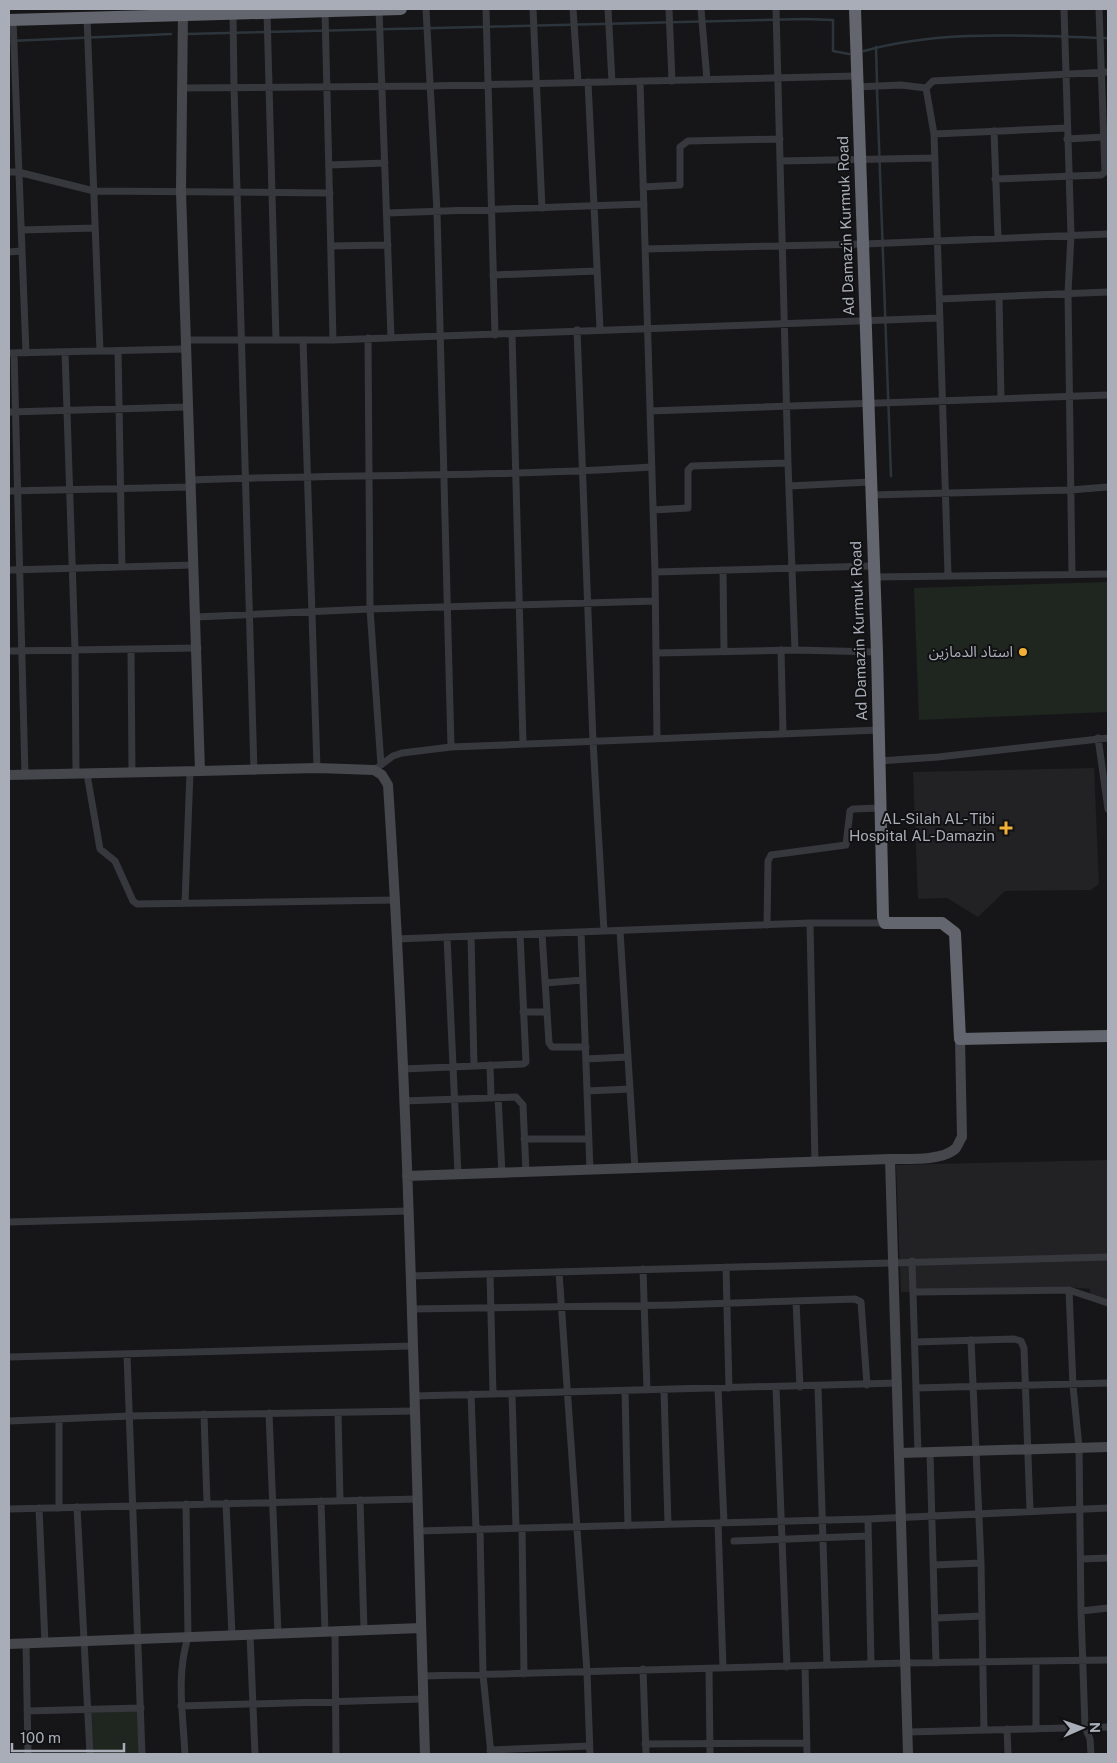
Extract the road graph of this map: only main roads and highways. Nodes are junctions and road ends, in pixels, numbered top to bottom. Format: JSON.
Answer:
{"nodes":[{"id":1,"x":380,"y":9,"type":"edge"},
{"id":2,"x":395,"y":9,"type":"edge"},
{"id":3,"x":401,"y":9,"type":"edge"},
{"id":4,"x":855,"y":9,"type":"edge"},
{"id":5,"x":183,"y":12,"type":"edge"},
{"id":6,"x":11,"y":20,"type":"edge"},
{"id":7,"x":1108,"y":1036,"type":"edge"}],
"edges":[{"from":1,"to":2,"type":"highway"},
{"from":1,"to":5,"type":"highway"},
{"from":2,"to":3,"type":"highway"},
{"from":4,"to":7,"type":"highway","name":"Ad Damazin Kurmuk Road"},
{"from":5,"to":6,"type":"highway"}]}
